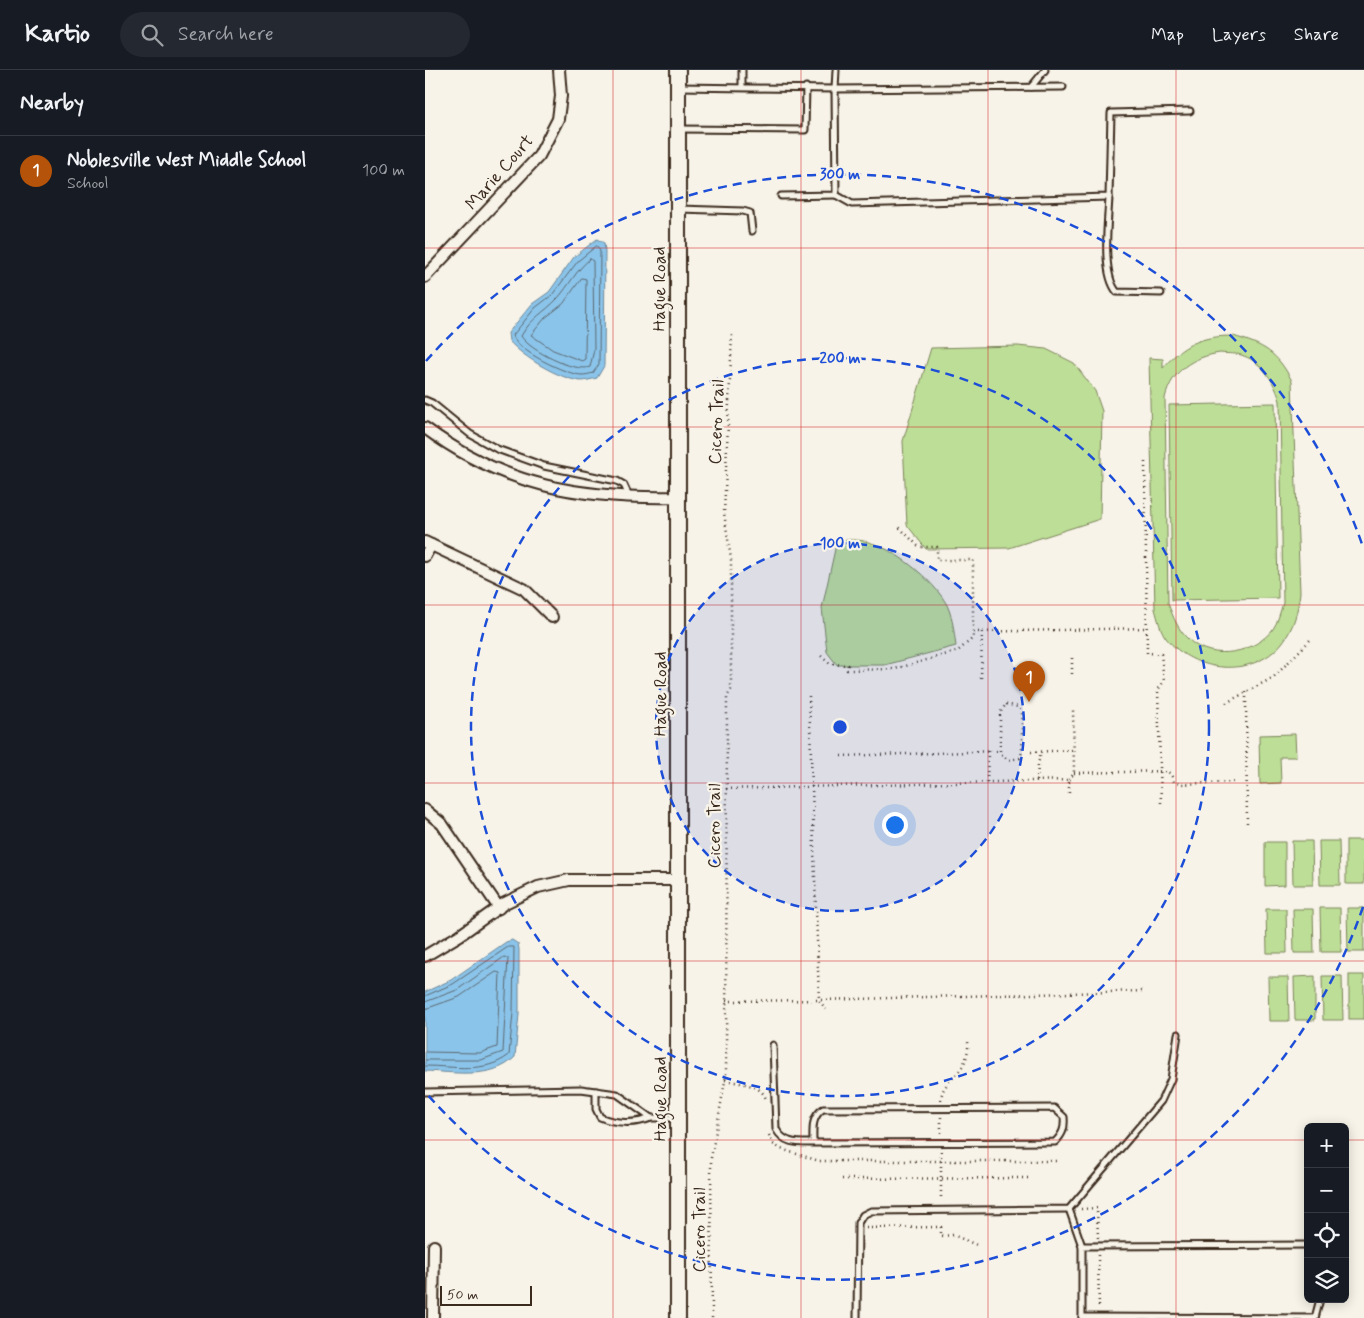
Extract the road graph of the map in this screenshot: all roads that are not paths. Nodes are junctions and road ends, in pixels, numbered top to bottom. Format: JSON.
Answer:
{"nodes":[{"id":1,"x":559,"y":70,"type":"edge"},
{"id":2,"x":678,"y":70,"type":"edge"},
{"id":3,"x":742,"y":70,"type":"edge"},
{"id":4,"x":835,"y":70,"type":"edge"},
{"id":5,"x":1045,"y":70,"type":"edge"},
{"id":6,"x":678,"y":87,"type":"junction"},
{"id":7,"x":742,"y":87,"type":"junction"},
{"id":8,"x":806,"y":87,"type":"junction"},
{"id":9,"x":1031,"y":87,"type":"junction"},
{"id":10,"x":1063,"y":87,"type":"dead end"},
{"id":11,"x":835,"y":88,"type":"junction"},
{"id":12,"x":1190,"y":111,"type":"dead end"},
{"id":13,"x":678,"y":129,"type":"junction"},
{"id":14,"x":836,"y":195,"type":"junction"},
{"id":15,"x":781,"y":196,"type":"dead end"},
{"id":16,"x":1109,"y":197,"type":"junction"},
{"id":17,"x":678,"y":209,"type":"junction"},
{"id":18,"x":752,"y":231,"type":"dead end"},
{"id":19,"x":425,"y":277,"type":"edge"},
{"id":20,"x":1161,"y":293,"type":"dead end"},
{"id":21,"x":425,"y":400,"type":"edge"},
{"id":22,"x":425,"y":428,"type":"edge"},
{"id":23,"x":629,"y":497,"type":"junction"},
{"id":24,"x":678,"y":497,"type":"junction"},
{"id":25,"x":428,"y":543,"type":"edge"},
{"id":26,"x":425,"y":556,"type":"edge"},
{"id":27,"x":552,"y":617,"type":"dead end"},
{"id":28,"x":425,"y":810,"type":"edge"},
{"id":29,"x":679,"y":880,"type":"junction"},
{"id":30,"x":499,"y":908,"type":"junction"},
{"id":31,"x":425,"y":956,"type":"edge"},
{"id":32,"x":1178,"y":1034,"type":"dead end"},
{"id":33,"x":773,"y":1045,"type":"dead end"},
{"id":34,"x":596,"y":1091,"type":"junction"},
{"id":35,"x":425,"y":1092,"type":"edge"},
{"id":36,"x":651,"y":1118,"type":"junction"},
{"id":37,"x":678,"y":1118,"type":"junction"},
{"id":38,"x":813,"y":1143,"type":"junction"},
{"id":39,"x":1069,"y":1209,"type":"junction"},
{"id":40,"x":1304,"y":1245,"type":"edge"},
{"id":41,"x":434,"y":1246,"type":"dead end"},
{"id":42,"x":1082,"y":1246,"type":"junction"},
{"id":43,"x":429,"y":1301,"type":"edge"},
{"id":44,"x":1319,"y":1303,"type":"edge"},
{"id":45,"x":1099,"y":1317,"type":"edge"},
{"id":46,"x":433,"y":1318,"type":"edge"},
{"id":47,"x":678,"y":1318,"type":"edge"},
{"id":48,"x":857,"y":1318,"type":"edge"},
{"id":49,"x":1082,"y":1318,"type":"edge"},
{"id":50,"x":1315,"y":1318,"type":"edge"}],
"edges":[{"from":1,"to":19,"type":"street","name":"Marie Court"},
{"from":2,"to":6,"type":"main road","name":"Hague Road"},
{"from":3,"to":7,"type":"lane"},
{"from":4,"to":11,"type":"lane"},
{"from":5,"to":9,"type":"lane"},
{"from":6,"to":7,"type":"lane"},
{"from":6,"to":13,"type":"main road","name":"Hague Road"},
{"from":7,"to":8,"type":"lane"},
{"from":8,"to":11,"type":"lane"},
{"from":8,"to":13,"type":"lane"},
{"from":9,"to":10,"type":"lane"},
{"from":9,"to":11,"type":"lane"},
{"from":11,"to":14,"type":"lane"},
{"from":12,"to":16,"type":"lane"},
{"from":13,"to":17,"type":"main road","name":"Hague Road"},
{"from":14,"to":15,"type":"lane"},
{"from":14,"to":16,"type":"lane"},
{"from":16,"to":20,"type":"lane"},
{"from":17,"to":18,"type":"lane"},
{"from":17,"to":24,"type":"main road","name":"Hague Road"},
{"from":21,"to":23,"type":"lane"},
{"from":22,"to":23,"type":"street"},
{"from":23,"to":24,"type":"street"},
{"from":24,"to":29,"type":"main road","name":"Hague Road"},
{"from":25,"to":26,"type":"street"},
{"from":25,"to":27,"type":"street"},
{"from":28,"to":30,"type":"street"},
{"from":29,"to":30,"type":"street"},
{"from":29,"to":37,"type":"main road","name":"Hague Road"},
{"from":30,"to":31,"type":"street"},
{"from":32,"to":39,"type":"lane"},
{"from":33,"to":38,"type":"lane"},
{"from":34,"to":35,"type":"lane"},
{"from":34,"to":36,"type":"lane"},
{"from":34,"to":36,"type":"lane"},
{"from":36,"to":37,"type":"lane"},
{"from":37,"to":47,"type":"main road","name":"Hague Road"},
{"from":38,"to":38,"type":"lane"},
{"from":39,"to":42,"type":"lane"},
{"from":39,"to":48,"type":"lane"},
{"from":40,"to":42,"type":"lane"},
{"from":41,"to":43,"type":"street"},
{"from":42,"to":49,"type":"lane"},
{"from":43,"to":46,"type":"street"},
{"from":44,"to":50,"type":"lane"},
{"from":45,"to":49,"type":"lane"},
{"from":45,"to":50,"type":"lane"}]}
